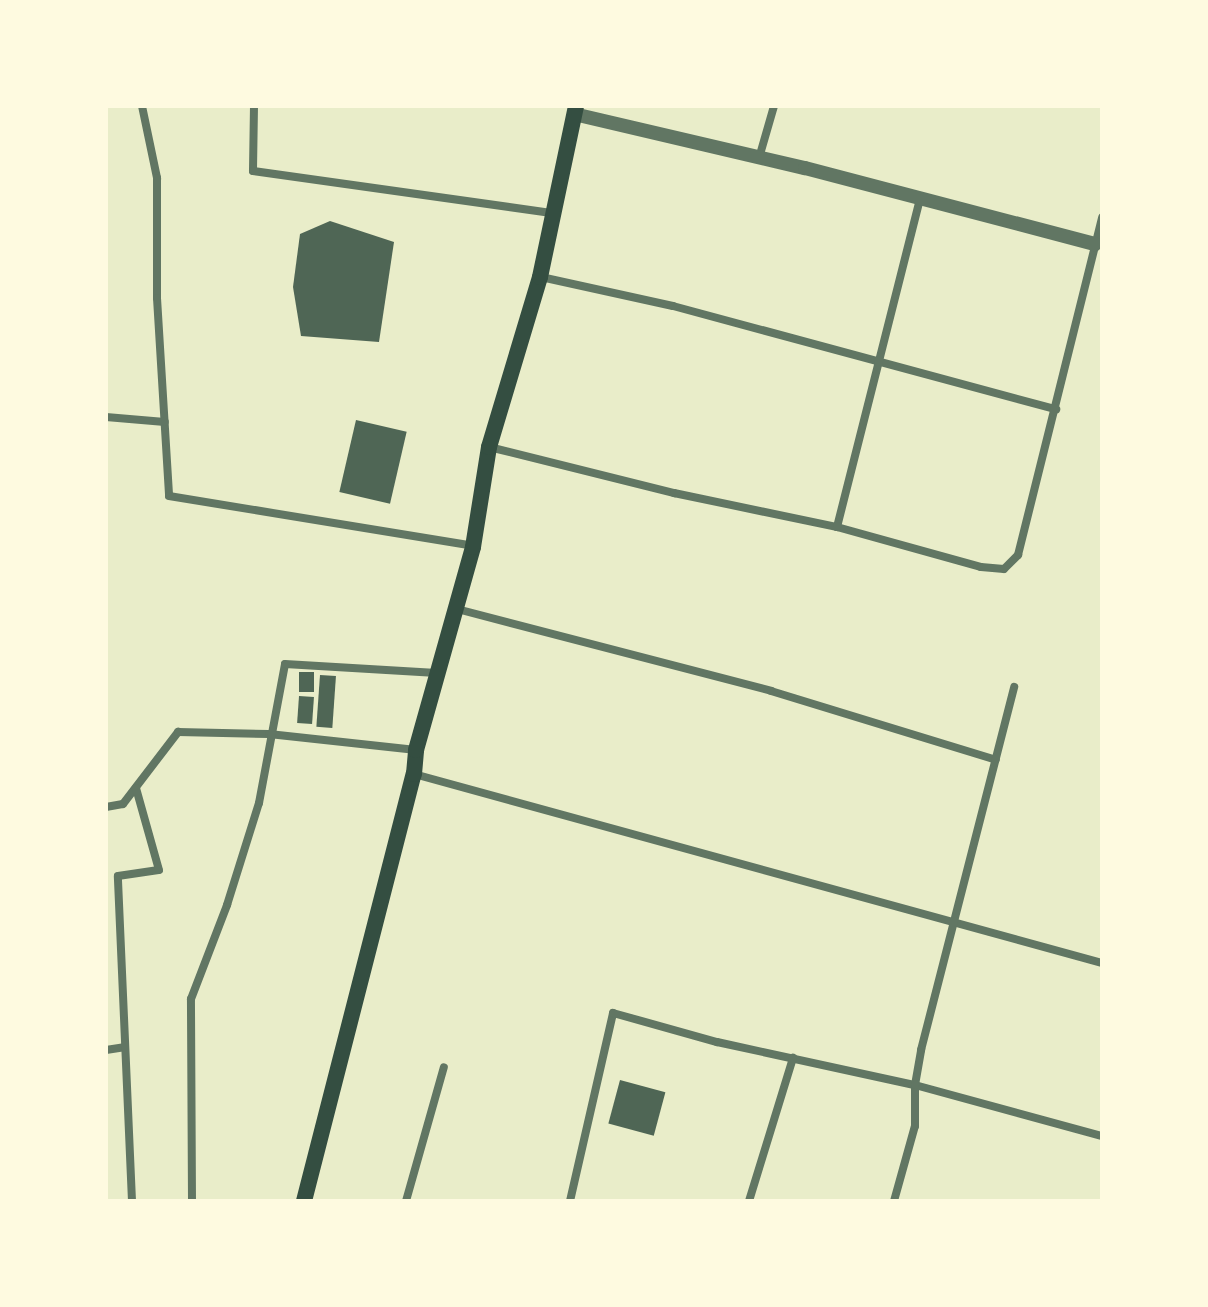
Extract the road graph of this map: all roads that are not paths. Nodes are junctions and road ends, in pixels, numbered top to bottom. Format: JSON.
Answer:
{"nodes":[{"id":1,"x":142,"y":106,"type":"edge"},
{"id":2,"x":254,"y":106,"type":"edge"},
{"id":3,"x":774,"y":106,"type":"edge"},
{"id":4,"x":575,"y":110,"type":"edge"},
{"id":5,"x":759,"y":158,"type":"junction"},
{"id":6,"x":920,"y":199,"type":"junction"},
{"id":7,"x":553,"y":213,"type":"junction"},
{"id":8,"x":1102,"y":217,"type":"edge"},
{"id":9,"x":1095,"y":244,"type":"junction"},
{"id":10,"x":540,"y":277,"type":"junction"},
{"id":11,"x":879,"y":361,"type":"junction"},
{"id":12,"x":1056,"y":409,"type":"junction"},
{"id":13,"x":106,"y":417,"type":"edge"},
{"id":14,"x":165,"y":422,"type":"junction"},
{"id":15,"x":489,"y":447,"type":"junction"},
{"id":16,"x":837,"y":527,"type":"junction"},
{"id":17,"x":473,"y":547,"type":"junction"},
{"id":18,"x":457,"y":609,"type":"junction"},
{"id":19,"x":437,"y":673,"type":"junction"},
{"id":20,"x":1014,"y":687,"type":"dead end"},
{"id":21,"x":269,"y":734,"type":"junction"},
{"id":22,"x":416,"y":750,"type":"junction"},
{"id":23,"x":996,"y":760,"type":"junction"},
{"id":24,"x":414,"y":774,"type":"junction"},
{"id":25,"x":136,"y":788,"type":"junction"},
{"id":26,"x":106,"y":807,"type":"edge"},
{"id":27,"x":955,"y":922,"type":"junction"},
{"id":28,"x":1102,"y":963,"type":"edge"},
{"id":29,"x":124,"y":1047,"type":"junction"},
{"id":30,"x":106,"y":1050,"type":"edge"},
{"id":31,"x":793,"y":1058,"type":"junction"},
{"id":32,"x":444,"y":1067,"type":"dead end"},
{"id":33,"x":915,"y":1085,"type":"junction"},
{"id":34,"x":1102,"y":1136,"type":"edge"},
{"id":35,"x":132,"y":1201,"type":"edge"},
{"id":36,"x":192,"y":1201,"type":"edge"},
{"id":37,"x":304,"y":1201,"type":"edge"},
{"id":38,"x":406,"y":1201,"type":"edge"},
{"id":39,"x":570,"y":1201,"type":"edge"},
{"id":40,"x":749,"y":1201,"type":"edge"},
{"id":41,"x":894,"y":1201,"type":"edge"}],
"edges":[{"from":1,"to":14,"type":"street"},
{"from":2,"to":7,"type":"street"},
{"from":3,"to":5,"type":"street"},
{"from":4,"to":5,"type":"street"},
{"from":4,"to":7,"type":"main road"},
{"from":5,"to":6,"type":"street"},
{"from":6,"to":9,"type":"street"},
{"from":6,"to":11,"type":"street"},
{"from":7,"to":10,"type":"main road"},
{"from":8,"to":9,"type":"street"},
{"from":9,"to":12,"type":"street"},
{"from":10,"to":11,"type":"street"},
{"from":10,"to":15,"type":"main road"},
{"from":11,"to":12,"type":"street"},
{"from":11,"to":16,"type":"street"},
{"from":12,"to":16,"type":"street"},
{"from":13,"to":14,"type":"street"},
{"from":14,"to":17,"type":"street"},
{"from":15,"to":16,"type":"street"},
{"from":15,"to":17,"type":"main road"},
{"from":17,"to":18,"type":"main road"},
{"from":18,"to":19,"type":"main road"},
{"from":18,"to":23,"type":"street"},
{"from":19,"to":21,"type":"street"},
{"from":19,"to":22,"type":"main road"},
{"from":20,"to":23,"type":"street"},
{"from":21,"to":22,"type":"street"},
{"from":21,"to":25,"type":"street"},
{"from":21,"to":36,"type":"street"},
{"from":22,"to":24,"type":"main road"},
{"from":23,"to":27,"type":"street"},
{"from":24,"to":27,"type":"street"},
{"from":24,"to":37,"type":"main road"},
{"from":25,"to":26,"type":"street"},
{"from":25,"to":29,"type":"street"},
{"from":27,"to":28,"type":"street"},
{"from":27,"to":33,"type":"street"},
{"from":29,"to":30,"type":"street"},
{"from":29,"to":35,"type":"street"},
{"from":31,"to":33,"type":"street"},
{"from":31,"to":39,"type":"street"},
{"from":31,"to":40,"type":"street"},
{"from":32,"to":38,"type":"street"},
{"from":33,"to":34,"type":"street"},
{"from":33,"to":41,"type":"street"}]}
